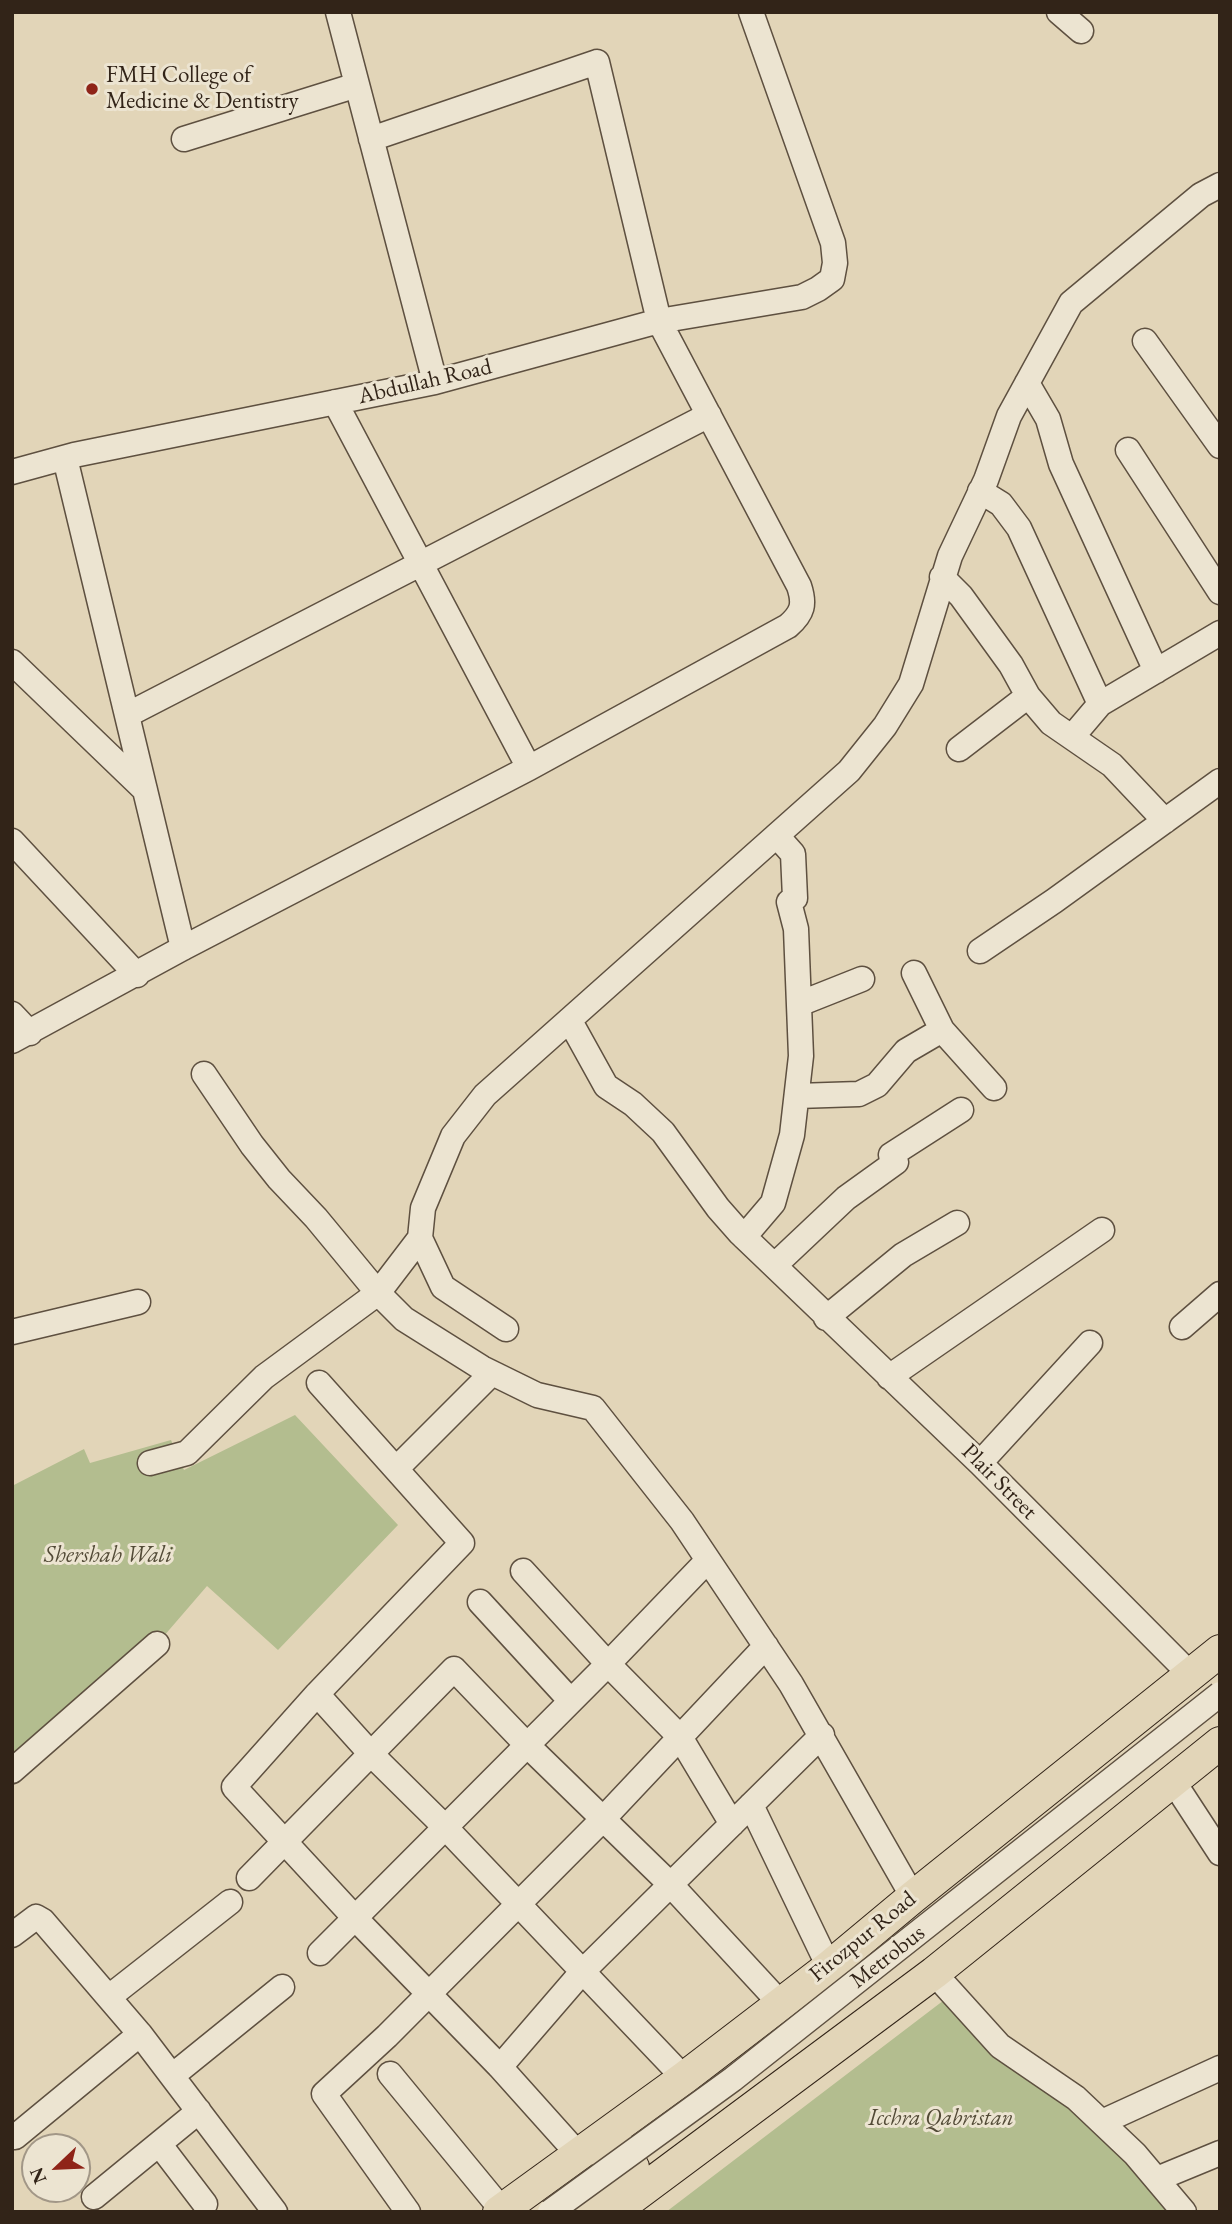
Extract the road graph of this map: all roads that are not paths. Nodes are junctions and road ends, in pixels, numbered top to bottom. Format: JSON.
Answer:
{"nodes":[{"id":1,"x":338,"y":12,"type":"edge"},
{"id":2,"x":751,"y":12,"type":"edge"},
{"id":3,"x":1059,"y":12,"type":"edge"},
{"id":4,"x":1081,"y":32,"type":"dead end"},
{"id":5,"x":357,"y":85,"type":"junction"},
{"id":6,"x":184,"y":139,"type":"dead end"},
{"id":7,"x":371,"y":139,"type":"junction"},
{"id":8,"x":1220,"y":185,"type":"edge"},
{"id":9,"x":659,"y":321,"type":"junction"},
{"id":10,"x":1145,"y":341,"type":"dead end"},
{"id":11,"x":435,"y":382,"type":"junction"},
{"id":12,"x":1027,"y":383,"type":"junction"},
{"id":13,"x":335,"y":402,"type":"junction"},
{"id":14,"x":709,"y":415,"type":"junction"},
{"id":15,"x":1220,"y":446,"type":"edge"},
{"id":16,"x":1128,"y":450,"type":"dead end"},
{"id":17,"x":65,"y":458,"type":"junction"},
{"id":18,"x":12,"y":472,"type":"edge"},
{"id":19,"x":980,"y":491,"type":"junction"},
{"id":20,"x":420,"y":564,"type":"junction"},
{"id":21,"x":942,"y":577,"type":"junction"},
{"id":22,"x":1220,"y":592,"type":"edge"},
{"id":23,"x":1220,"y":633,"type":"edge"},
{"id":24,"x":12,"y":662,"type":"edge"},
{"id":25,"x":1156,"y":671,"type":"junction"},
{"id":26,"x":1028,"y":696,"type":"junction"},
{"id":27,"x":1100,"y":704,"type":"junction"},
{"id":28,"x":127,"y":715,"type":"junction"},
{"id":29,"x":1072,"y":737,"type":"junction"},
{"id":30,"x":959,"y":749,"type":"dead end"},
{"id":31,"x":529,"y":768,"type":"junction"},
{"id":32,"x":1219,"y":784,"type":"edge"},
{"id":33,"x":145,"y":791,"type":"junction"},
{"id":34,"x":1165,"y":821,"type":"junction"},
{"id":35,"x":777,"y":835,"type":"junction"},
{"id":36,"x":12,"y":841,"type":"edge"},
{"id":37,"x":183,"y":948,"type":"junction"},
{"id":38,"x":981,"y":951,"type":"dead end"},
{"id":39,"x":914,"y":973,"type":"dead end"},
{"id":40,"x":137,"y":975,"type":"junction"},
{"id":41,"x":862,"y":979,"type":"dead end"},
{"id":42,"x":799,"y":1004,"type":"junction"},
{"id":43,"x":12,"y":1014,"type":"edge"},
{"id":44,"x":569,"y":1021,"type":"junction"},
{"id":45,"x":942,"y":1030,"type":"junction"},
{"id":46,"x":21,"y":1037,"type":"edge"},
{"id":47,"x":204,"y":1074,"type":"dead end"},
{"id":48,"x":994,"y":1088,"type":"dead end"},
{"id":49,"x":797,"y":1096,"type":"junction"},
{"id":50,"x":961,"y":1110,"type":"dead end"},
{"id":51,"x":957,"y":1223,"type":"dead end"},
{"id":52,"x":1102,"y":1230,"type":"dead end"},
{"id":53,"x":744,"y":1237,"type":"junction"},
{"id":54,"x":420,"y":1238,"type":"junction"},
{"id":55,"x":775,"y":1265,"type":"junction"},
{"id":56,"x":378,"y":1293,"type":"junction"},
{"id":57,"x":1220,"y":1294,"type":"edge"},
{"id":58,"x":138,"y":1302,"type":"dead end"},
{"id":59,"x":826,"y":1318,"type":"junction"},
{"id":60,"x":1182,"y":1327,"type":"dead end"},
{"id":61,"x":506,"y":1329,"type":"dead end"},
{"id":62,"x":12,"y":1332,"type":"edge"},
{"id":63,"x":1090,"y":1343,"type":"dead end"},
{"id":64,"x":492,"y":1373,"type":"junction"},
{"id":65,"x":889,"y":1377,"type":"junction"},
{"id":66,"x":319,"y":1383,"type":"dead end"},
{"id":67,"x":150,"y":1463,"type":"dead end"},
{"id":68,"x":981,"y":1463,"type":"junction"},
{"id":69,"x":396,"y":1469,"type":"junction"},
{"id":70,"x":708,"y":1560,"type":"junction"},
{"id":71,"x":523,"y":1571,"type":"dead end"},
{"id":72,"x":480,"y":1602,"type":"dead end"},
{"id":73,"x":157,"y":1644,"type":"dead end"},
{"id":74,"x":766,"y":1646,"type":"junction"},
{"id":75,"x":1220,"y":1651,"type":"edge"},
{"id":76,"x":608,"y":1664,"type":"junction"},
{"id":77,"x":1190,"y":1674,"type":"junction"},
{"id":78,"x":317,"y":1694,"type":"junction"},
{"id":79,"x":1220,"y":1694,"type":"edge"},
{"id":80,"x":570,"y":1700,"type":"junction"},
{"id":81,"x":822,"y":1735,"type":"junction"},
{"id":82,"x":680,"y":1737,"type":"junction"},
{"id":83,"x":1220,"y":1743,"type":"edge"},
{"id":84,"x":526,"y":1744,"type":"junction"},
{"id":85,"x":371,"y":1754,"type":"junction"},
{"id":86,"x":12,"y":1771,"type":"edge"},
{"id":87,"x":1173,"y":1781,"type":"junction"},
{"id":88,"x":751,"y":1805,"type":"junction"},
{"id":89,"x":603,"y":1819,"type":"junction"},
{"id":90,"x":732,"y":1824,"type":"junction"},
{"id":91,"x":445,"y":1827,"type":"junction"},
{"id":92,"x":285,"y":1843,"type":"junction"},
{"id":93,"x":1220,"y":1853,"type":"edge"},
{"id":94,"x":249,"y":1878,"type":"dead end"},
{"id":95,"x":671,"y":1885,"type":"junction"},
{"id":96,"x":913,"y":1897,"type":"junction"},
{"id":97,"x":230,"y":1902,"type":"dead end"},
{"id":98,"x":517,"y":1903,"type":"junction"},
{"id":99,"x":355,"y":1918,"type":"junction"},
{"id":100,"x":12,"y":1935,"type":"edge"},
{"id":101,"x":320,"y":1953,"type":"dead end"},
{"id":102,"x":830,"y":1966,"type":"junction"},
{"id":103,"x":582,"y":1972,"type":"junction"},
{"id":104,"x":934,"y":1973,"type":"junction"},
{"id":105,"x":282,"y":1987,"type":"dead end"},
{"id":106,"x":428,"y":1993,"type":"junction"},
{"id":107,"x":109,"y":1997,"type":"junction"},
{"id":108,"x":780,"y":2003,"type":"junction"},
{"id":109,"x":141,"y":2034,"type":"junction"},
{"id":110,"x":853,"y":2035,"type":"junction"},
{"id":111,"x":500,"y":2067,"type":"junction"},
{"id":112,"x":1220,"y":2068,"type":"edge"},
{"id":113,"x":390,"y":2074,"type":"dead end"},
{"id":114,"x":172,"y":2076,"type":"junction"},
{"id":115,"x":684,"y":2077,"type":"junction"},
{"id":116,"x":199,"y":2111,"type":"junction"},
{"id":117,"x":1102,"y":2122,"type":"junction"},
{"id":118,"x":15,"y":2137,"type":"dead end"},
{"id":119,"x":160,"y":2145,"type":"junction"},
{"id":120,"x":1220,"y":2153,"type":"edge"},
{"id":121,"x":578,"y":2154,"type":"junction"},
{"id":122,"x":1157,"y":2179,"type":"junction"},
{"id":123,"x":94,"y":2197,"type":"dead end"},
{"id":124,"x":203,"y":2209,"type":"edge"},
{"id":125,"x":506,"y":2211,"type":"edge"},
{"id":126,"x":275,"y":2212,"type":"edge"},
{"id":127,"x":408,"y":2212,"type":"edge"},
{"id":128,"x":550,"y":2212,"type":"edge"},
{"id":129,"x":589,"y":2212,"type":"edge"},
{"id":130,"x":613,"y":2212,"type":"edge"},
{"id":131,"x":1184,"y":2212,"type":"edge"}],
"edges":[{"from":1,"to":5,"type":"street"},
{"from":2,"to":9,"type":"street","name":"Abdullah Road"},
{"from":3,"to":4,"type":"street"},
{"from":5,"to":6,"type":"street"},
{"from":5,"to":7,"type":"street"},
{"from":7,"to":9,"type":"street"},
{"from":7,"to":11,"type":"street"},
{"from":8,"to":12,"type":"street"},
{"from":9,"to":11,"type":"street","name":"Abdullah Road"},
{"from":9,"to":14,"type":"street"},
{"from":10,"to":15,"type":"street"},
{"from":11,"to":13,"type":"street","name":"Abdullah Road"},
{"from":12,"to":19,"type":"street"},
{"from":12,"to":25,"type":"street"},
{"from":13,"to":17,"type":"street","name":"Abdullah Road"},
{"from":13,"to":20,"type":"street"},
{"from":14,"to":20,"type":"street"},
{"from":14,"to":31,"type":"street"},
{"from":16,"to":22,"type":"street"},
{"from":17,"to":18,"type":"street","name":"Abdullah Road"},
{"from":17,"to":28,"type":"street"},
{"from":19,"to":21,"type":"street"},
{"from":19,"to":27,"type":"street"},
{"from":20,"to":28,"type":"street"},
{"from":20,"to":31,"type":"street"},
{"from":21,"to":26,"type":"street"},
{"from":21,"to":35,"type":"street"},
{"from":23,"to":25,"type":"street"},
{"from":24,"to":33,"type":"street"},
{"from":25,"to":27,"type":"street"},
{"from":26,"to":29,"type":"street"},
{"from":26,"to":30,"type":"street"},
{"from":27,"to":29,"type":"street"},
{"from":28,"to":33,"type":"street"},
{"from":29,"to":34,"type":"street"},
{"from":31,"to":37,"type":"street"},
{"from":32,"to":34,"type":"street"},
{"from":33,"to":37,"type":"street"},
{"from":34,"to":38,"type":"street"},
{"from":35,"to":42,"type":"street"},
{"from":35,"to":44,"type":"street"},
{"from":36,"to":40,"type":"street"},
{"from":37,"to":40,"type":"street"},
{"from":39,"to":45,"type":"street"},
{"from":40,"to":46,"type":"street"},
{"from":41,"to":42,"type":"street"},
{"from":42,"to":49,"type":"street"},
{"from":43,"to":46,"type":"street"},
{"from":44,"to":53,"type":"street","name":"Plair Street"},
{"from":44,"to":54,"type":"street"},
{"from":45,"to":48,"type":"street"},
{"from":45,"to":49,"type":"street"},
{"from":47,"to":56,"type":"street"},
{"from":49,"to":53,"type":"street"},
{"from":50,"to":55,"type":"street"},
{"from":51,"to":59,"type":"street"},
{"from":52,"to":65,"type":"street"},
{"from":53,"to":55,"type":"street","name":"Plair Street"},
{"from":54,"to":56,"type":"street"},
{"from":54,"to":61,"type":"street"},
{"from":55,"to":59,"type":"street","name":"Plair Street"},
{"from":56,"to":64,"type":"street"},
{"from":56,"to":67,"type":"street"},
{"from":57,"to":60,"type":"street"},
{"from":58,"to":62,"type":"street"},
{"from":59,"to":65,"type":"street","name":"Plair Street"},
{"from":63,"to":68,"type":"street"},
{"from":64,"to":69,"type":"street"},
{"from":64,"to":70,"type":"street"},
{"from":65,"to":68,"type":"street","name":"Plair Street"},
{"from":66,"to":69,"type":"street"},
{"from":68,"to":77,"type":"street","name":"Plair Street"},
{"from":69,"to":78,"type":"street"},
{"from":70,"to":74,"type":"street"},
{"from":70,"to":76,"type":"street"},
{"from":71,"to":76,"type":"street"},
{"from":72,"to":80,"type":"street"},
{"from":73,"to":86,"type":"street"},
{"from":74,"to":81,"type":"street"},
{"from":74,"to":82,"type":"street"},
{"from":75,"to":77,"type":"main road","name":"Firozpur Road"},
{"from":76,"to":80,"type":"street"},
{"from":76,"to":82,"type":"street"},
{"from":77,"to":96,"type":"main road","name":"Firozpur Road"},
{"from":78,"to":85,"type":"street"},
{"from":78,"to":92,"type":"street"},
{"from":79,"to":128,"type":"street","name":"Metrobus","bridge":true},
{"from":80,"to":84,"type":"street"},
{"from":81,"to":88,"type":"street"},
{"from":81,"to":96,"type":"street"},
{"from":82,"to":89,"type":"street"},
{"from":82,"to":90,"type":"street"},
{"from":83,"to":87,"type":"main road"},
{"from":84,"to":85,"type":"street"},
{"from":84,"to":89,"type":"street"},
{"from":84,"to":91,"type":"street"},
{"from":85,"to":91,"type":"street"},
{"from":85,"to":92,"type":"street"},
{"from":87,"to":93,"type":"street"},
{"from":87,"to":104,"type":"main road"},
{"from":88,"to":90,"type":"street"},
{"from":88,"to":102,"type":"street"},
{"from":89,"to":95,"type":"street"},
{"from":89,"to":98,"type":"street"},
{"from":90,"to":95,"type":"street"},
{"from":91,"to":98,"type":"street"},
{"from":91,"to":99,"type":"street"},
{"from":92,"to":94,"type":"street"},
{"from":92,"to":99,"type":"street"},
{"from":95,"to":103,"type":"street"},
{"from":95,"to":108,"type":"street"},
{"from":96,"to":102,"type":"main road","name":"Firozpur Road"},
{"from":97,"to":107,"type":"street"},
{"from":98,"to":103,"type":"street"},
{"from":98,"to":106,"type":"street"},
{"from":99,"to":101,"type":"street"},
{"from":99,"to":106,"type":"street"},
{"from":100,"to":107,"type":"street"},
{"from":102,"to":108,"type":"main road","name":"Firozpur Road"},
{"from":102,"to":110,"type":"main road"},
{"from":103,"to":111,"type":"street"},
{"from":103,"to":115,"type":"street"},
{"from":104,"to":110,"type":"main road"},
{"from":104,"to":117,"type":"street"},
{"from":105,"to":114,"type":"street"},
{"from":106,"to":111,"type":"street"},
{"from":106,"to":127,"type":"street"},
{"from":107,"to":109,"type":"street"},
{"from":108,"to":115,"type":"main road","name":"Firozpur Road"},
{"from":109,"to":114,"type":"street"},
{"from":109,"to":118,"type":"street"},
{"from":110,"to":130,"type":"main road"},
{"from":111,"to":121,"type":"street"},
{"from":112,"to":117,"type":"street"},
{"from":113,"to":125,"type":"street"},
{"from":114,"to":116,"type":"street"},
{"from":115,"to":121,"type":"main road","name":"Firozpur Road"},
{"from":116,"to":119,"type":"street"},
{"from":116,"to":126,"type":"street"},
{"from":117,"to":122,"type":"street"},
{"from":119,"to":123,"type":"street"},
{"from":119,"to":124,"type":"street"},
{"from":120,"to":122,"type":"street"},
{"from":121,"to":125,"type":"main road","name":"Firozpur Road"},
{"from":122,"to":131,"type":"street"},
{"from":125,"to":129,"type":"main road"}]}
